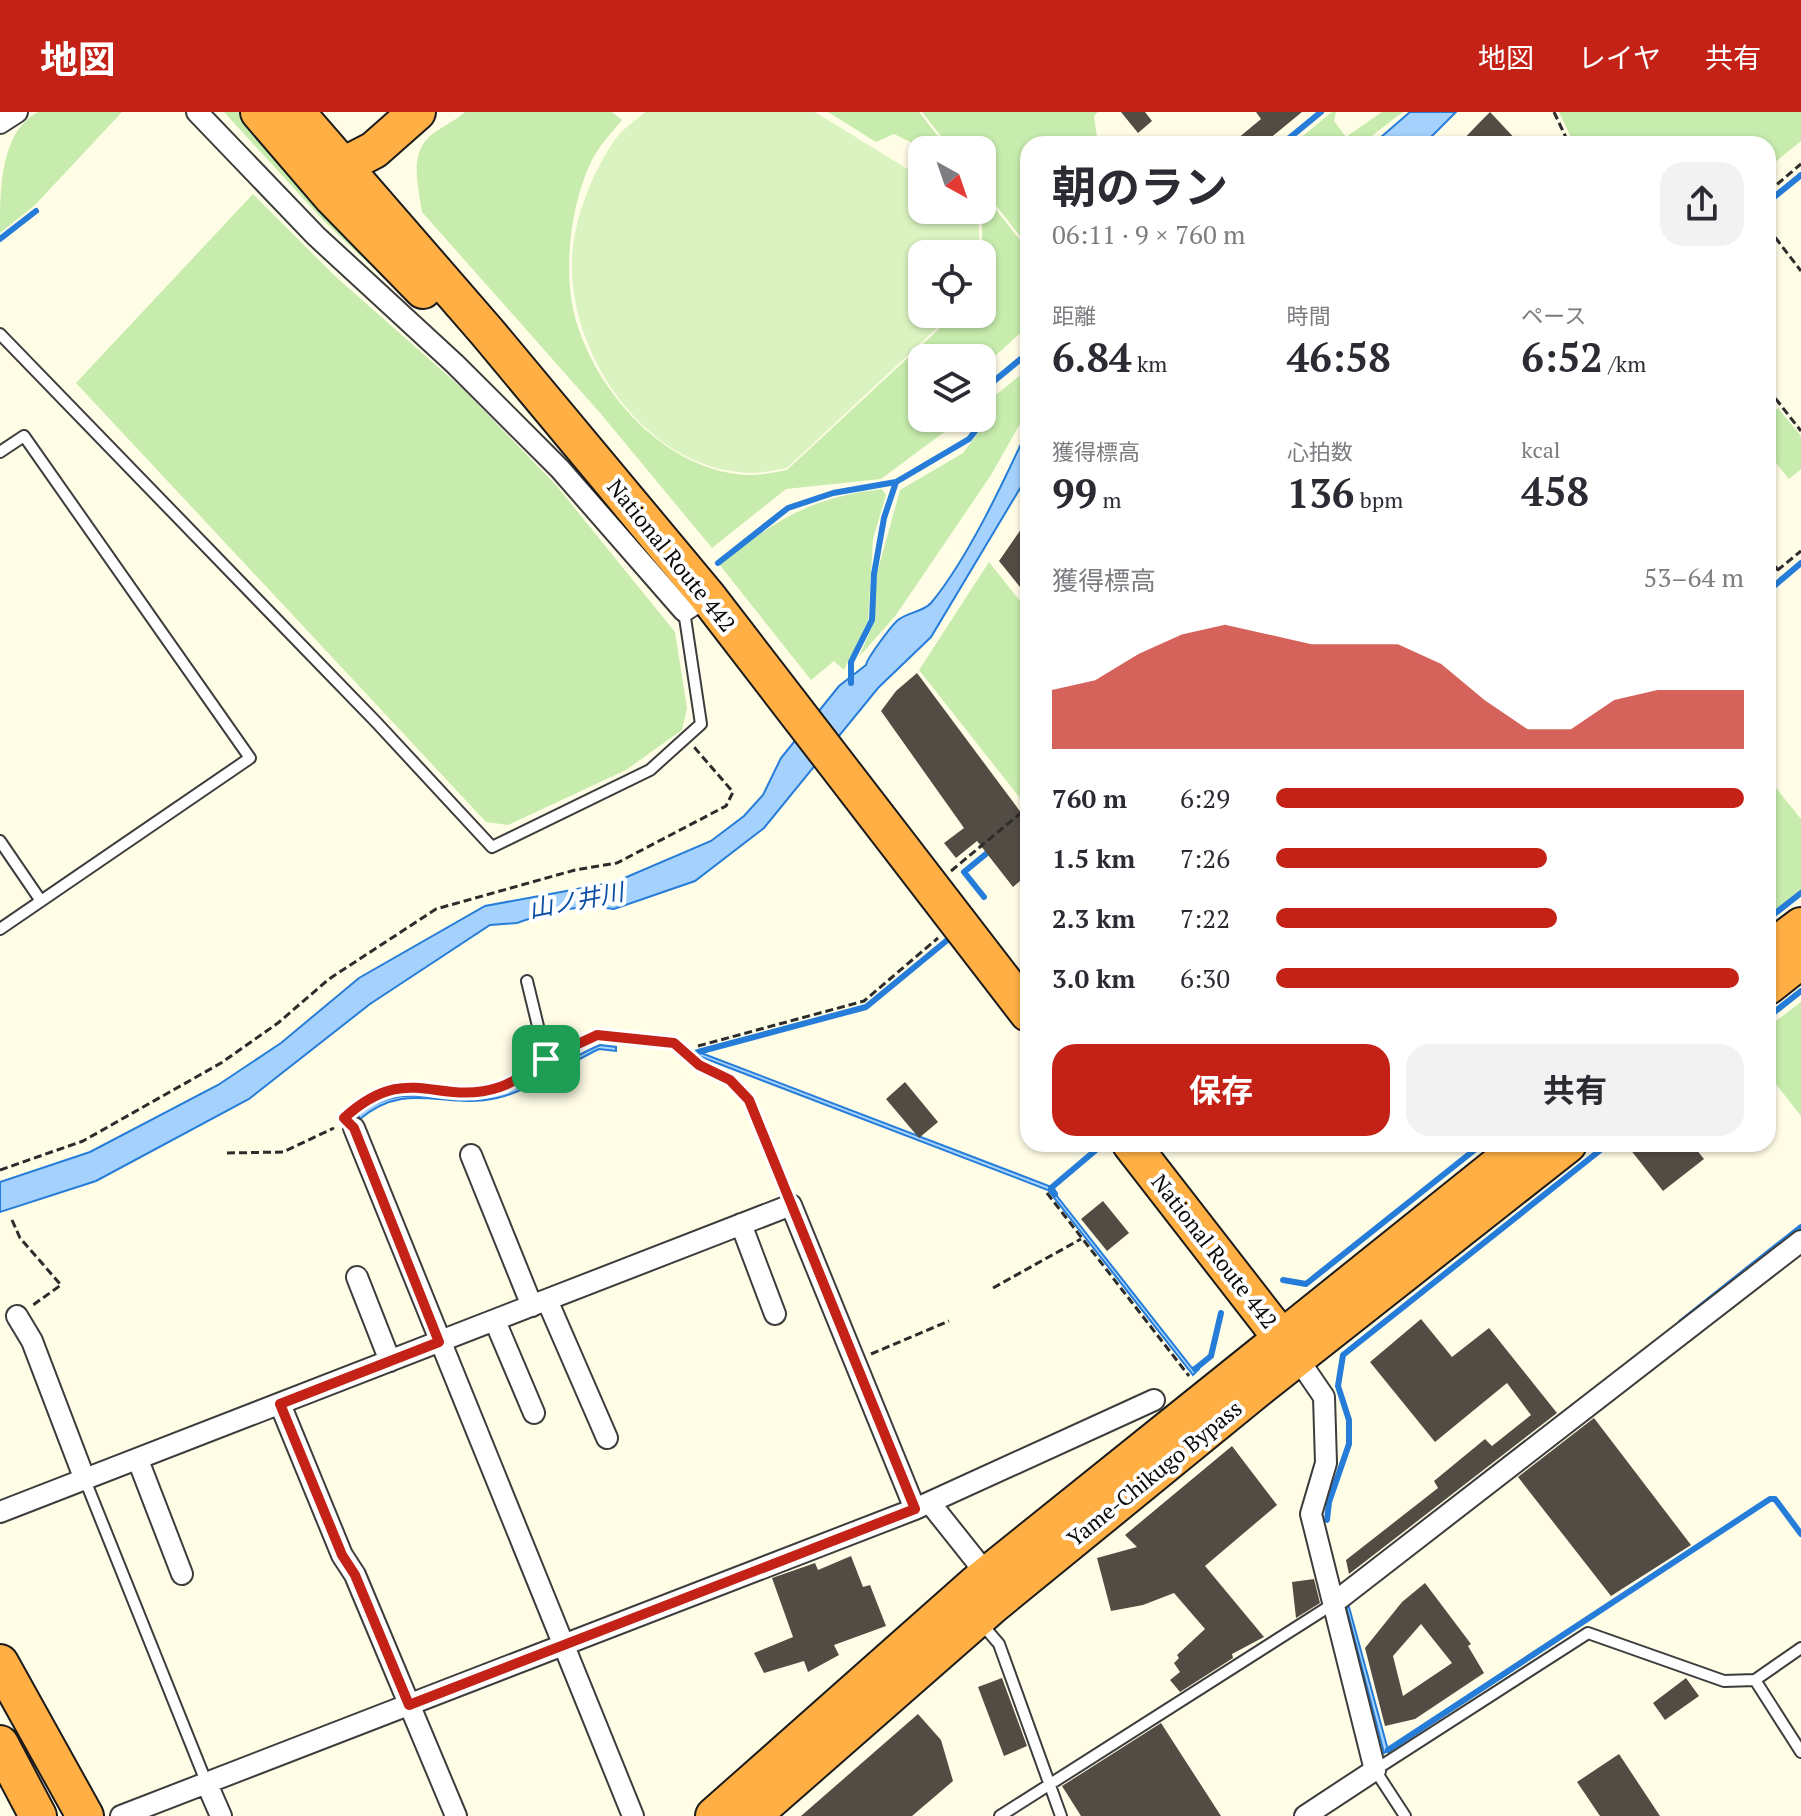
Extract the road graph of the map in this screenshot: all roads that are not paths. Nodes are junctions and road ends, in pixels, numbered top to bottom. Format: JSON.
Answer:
{"nodes":[{"id":1,"x":17,"y":112,"type":"edge"},
{"id":2,"x":197,"y":112,"type":"edge"},
{"id":3,"x":259,"y":112,"type":"edge"},
{"id":4,"x":296,"y":112,"type":"edge"},
{"id":5,"x":390,"y":112,"type":"edge"},
{"id":6,"x":417,"y":112,"type":"edge"},
{"id":7,"x":0,"y":123,"type":"edge"},
{"id":8,"x":345,"y":165,"type":"junction"},
{"id":9,"x":487,"y":332,"type":"junction"},
{"id":10,"x":0,"y":334,"type":"edge"},
{"id":11,"x":0,"y":452,"type":"edge"},
{"id":12,"x":696,"y":603,"type":"junction"},
{"id":13,"x":0,"y":841,"type":"edge"},
{"id":14,"x":41,"y":901,"type":"junction"},
{"id":15,"x":1801,"y":926,"type":"edge"},
{"id":16,"x":0,"y":929,"type":"edge"},
{"id":17,"x":1776,"y":945,"type":"edge"},
{"id":18,"x":1801,"y":960,"type":"edge"},
{"id":19,"x":1776,"y":980,"type":"edge"},
{"id":20,"x":527,"y":981,"type":"dead end"},
{"id":21,"x":1020,"y":1003,"type":"edge"},
{"id":22,"x":349,"y":1123,"type":"road end"},
{"id":23,"x":1137,"y":1152,"type":"edge"},
{"id":24,"x":1515,"y":1152,"type":"edge"},
{"id":25,"x":1557,"y":1152,"type":"edge"},
{"id":26,"x":471,"y":1155,"type":"dead end"},
{"id":27,"x":791,"y":1205,"type":"junction"},
{"id":28,"x":741,"y":1224,"type":"junction"},
{"id":29,"x":1801,"y":1241,"type":"edge"},
{"id":30,"x":357,"y":1277,"type":"dead end"},
{"id":31,"x":540,"y":1303,"type":"junction"},
{"id":32,"x":775,"y":1314,"type":"dead end"},
{"id":33,"x":17,"y":1316,"type":"road end"},
{"id":34,"x":495,"y":1321,"type":"junction"},
{"id":35,"x":439,"y":1342,"type":"junction"},
{"id":36,"x":1289,"y":1348,"type":"junction"},
{"id":37,"x":390,"y":1361,"type":"junction"},
{"id":38,"x":1154,"y":1400,"type":"dead end"},
{"id":39,"x":280,"y":1404,"type":"junction"},
{"id":40,"x":534,"y":1413,"type":"dead end"},
{"id":41,"x":607,"y":1438,"type":"dead end"},
{"id":42,"x":138,"y":1460,"type":"junction"},
{"id":43,"x":85,"y":1480,"type":"junction"},
{"id":44,"x":923,"y":1506,"type":"junction"},
{"id":45,"x":0,"y":1512,"type":"edge"},
{"id":46,"x":182,"y":1574,"type":"dead end"},
{"id":47,"x":983,"y":1602,"type":"junction"},
{"id":48,"x":1335,"y":1602,"type":"junction"},
{"id":49,"x":563,"y":1646,"type":"junction"},
{"id":50,"x":1801,"y":1648,"type":"edge"},
{"id":51,"x":0,"y":1663,"type":"edge"},
{"id":52,"x":1755,"y":1680,"type":"junction"},
{"id":53,"x":409,"y":1705,"type":"junction"},
{"id":54,"x":0,"y":1744,"type":"edge"},
{"id":55,"x":1801,"y":1752,"type":"edge"},
{"id":56,"x":1375,"y":1770,"type":"junction"},
{"id":57,"x":1049,"y":1783,"type":"junction"},
{"id":58,"x":207,"y":1784,"type":"junction"},
{"id":59,"x":38,"y":1816,"type":"edge"},
{"id":60,"x":85,"y":1816,"type":"edge"},
{"id":61,"x":121,"y":1816,"type":"edge"},
{"id":62,"x":221,"y":1816,"type":"edge"},
{"id":63,"x":456,"y":1816,"type":"edge"},
{"id":64,"x":633,"y":1816,"type":"edge"},
{"id":65,"x":714,"y":1816,"type":"edge"},
{"id":66,"x":752,"y":1816,"type":"edge"},
{"id":67,"x":1000,"y":1816,"type":"edge"},
{"id":68,"x":1061,"y":1816,"type":"edge"},
{"id":69,"x":1305,"y":1816,"type":"edge"},
{"id":70,"x":1405,"y":1816,"type":"edge"}],
"edges":[{"from":1,"to":7,"type":"street"},
{"from":2,"to":12,"type":"street"},
{"from":3,"to":9,"type":"highway"},
{"from":4,"to":8,"type":"highway","name":"National Route 442"},
{"from":5,"to":8,"type":"highway"},
{"from":6,"to":8,"type":"highway"},
{"from":8,"to":9,"type":"highway","name":"National Route 442"},
{"from":9,"to":12,"type":"highway","name":"National Route 442"},
{"from":10,"to":12,"type":"lane"},
{"from":11,"to":14,"type":"lane"},
{"from":12,"to":21,"type":"highway","name":"National Route 442"},
{"from":13,"to":14,"type":"lane"},
{"from":14,"to":16,"type":"lane"},
{"from":15,"to":17,"type":"highway"},
{"from":18,"to":19,"type":"highway"},
{"from":20,"to":27,"type":"lane"},
{"from":22,"to":35,"type":"street"},
{"from":23,"to":36,"type":"highway","name":"National Route 442"},
{"from":24,"to":36,"type":"highway","name":"Yame-Chikugo Bypass"},
{"from":25,"to":36,"type":"highway","name":"Yame-Chikugo Bypass"},
{"from":26,"to":31,"type":"street"},
{"from":27,"to":28,"type":"street"},
{"from":27,"to":44,"type":"street"},
{"from":28,"to":31,"type":"street"},
{"from":28,"to":32,"type":"street"},
{"from":29,"to":48,"type":"street"},
{"from":30,"to":37,"type":"street"},
{"from":31,"to":34,"type":"street"},
{"from":31,"to":41,"type":"street"},
{"from":33,"to":43,"type":"street"},
{"from":34,"to":35,"type":"street"},
{"from":34,"to":40,"type":"street"},
{"from":35,"to":37,"type":"street"},
{"from":35,"to":49,"type":"street"},
{"from":36,"to":47,"type":"highway","name":"Yame-Chikugo Bypass"},
{"from":36,"to":48,"type":"street"},
{"from":37,"to":39,"type":"street"},
{"from":38,"to":44,"type":"street"},
{"from":39,"to":42,"type":"street"},
{"from":39,"to":53,"type":"street"},
{"from":42,"to":43,"type":"street"},
{"from":42,"to":46,"type":"street"},
{"from":43,"to":45,"type":"street"},
{"from":43,"to":58,"type":"lane"},
{"from":44,"to":47,"type":"street"},
{"from":44,"to":49,"type":"street"},
{"from":47,"to":57,"type":"lane"},
{"from":47,"to":65,"type":"highway","name":"Yame-Chikugo Bypass"},
{"from":47,"to":66,"type":"highway","name":"Yame-Chikugo Bypass"},
{"from":48,"to":56,"type":"street"},
{"from":48,"to":57,"type":"lane"},
{"from":49,"to":53,"type":"street"},
{"from":49,"to":64,"type":"street"},
{"from":50,"to":52,"type":"lane"},
{"from":51,"to":60,"type":"highway"},
{"from":52,"to":55,"type":"lane"},
{"from":52,"to":56,"type":"lane"},
{"from":53,"to":58,"type":"street"},
{"from":53,"to":63,"type":"street"},
{"from":54,"to":59,"type":"highway"},
{"from":56,"to":69,"type":"street"},
{"from":56,"to":70,"type":"lane"},
{"from":57,"to":67,"type":"lane"},
{"from":57,"to":68,"type":"lane"},
{"from":58,"to":61,"type":"street"},
{"from":58,"to":62,"type":"street"}]}
